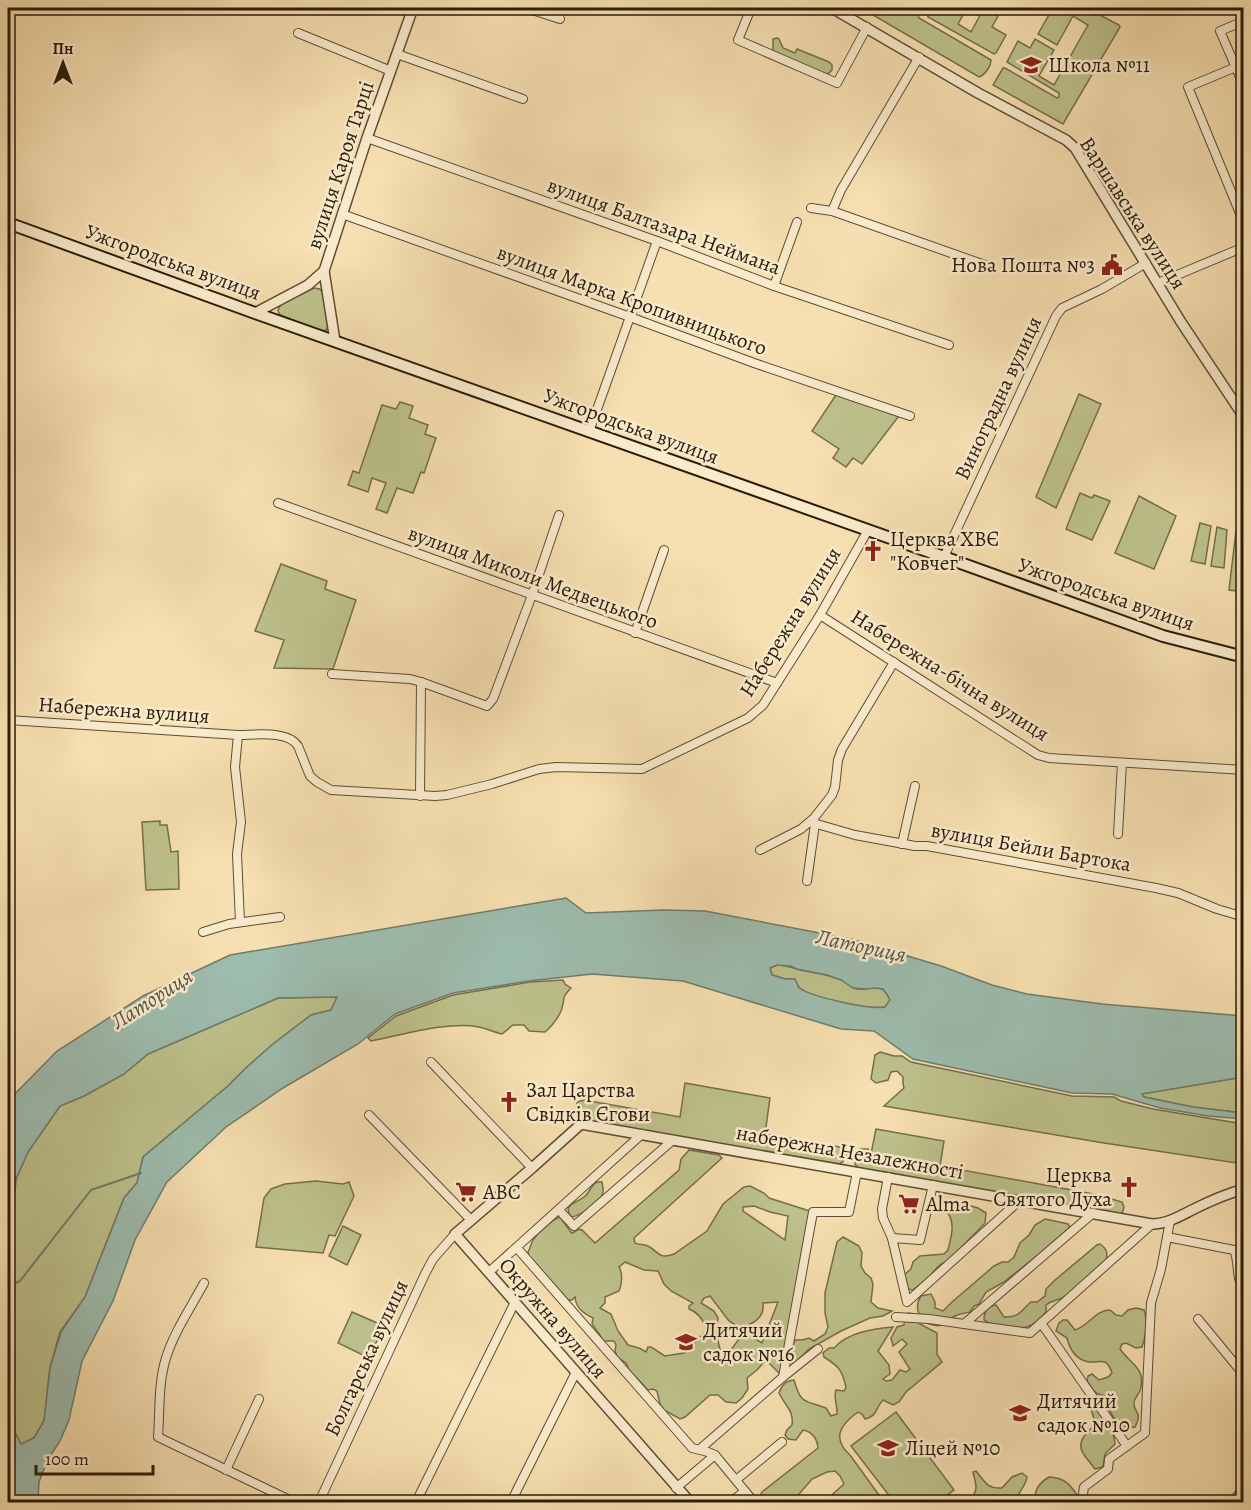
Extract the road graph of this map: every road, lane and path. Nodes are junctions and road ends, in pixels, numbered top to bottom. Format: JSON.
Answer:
{"nodes":[{"id":1,"x":413,"y":8,"type":"edge"},
{"id":2,"x":526,"y":8,"type":"edge"},
{"id":3,"x":751,"y":8,"type":"edge"},
{"id":4,"x":832,"y":8,"type":"edge"},
{"id":5,"x":560,"y":19,"type":"dead end"},
{"id":6,"x":1244,"y":21,"type":"edge"},
{"id":7,"x":867,"y":27,"type":"junction"},
{"id":8,"x":298,"y":33,"type":"dead end"},
{"id":9,"x":397,"y":54,"type":"junction"},
{"id":10,"x":918,"y":57,"type":"junction"},
{"id":11,"x":1236,"y":67,"type":"junction"},
{"id":12,"x":391,"y":71,"type":"junction"},
{"id":13,"x":1244,"y":86,"type":"edge"},
{"id":14,"x":523,"y":99,"type":"dead end"},
{"id":15,"x":367,"y":138,"type":"junction"},
{"id":16,"x":811,"y":208,"type":"dead end"},
{"id":17,"x":832,"y":211,"type":"junction"},
{"id":18,"x":342,"y":214,"type":"junction"},
{"id":19,"x":797,"y":222,"type":"dead end"},
{"id":20,"x":8,"y":223,"type":"edge"},
{"id":21,"x":1244,"y":223,"type":"edge"},
{"id":22,"x":657,"y":241,"type":"junction"},
{"id":23,"x":1244,"y":247,"type":"edge"},
{"id":24,"x":1146,"y":263,"type":"junction"},
{"id":25,"x":985,"y":265,"type":"dead end"},
{"id":26,"x":324,"y":271,"type":"junction"},
{"id":27,"x":1158,"y":283,"type":"junction"},
{"id":28,"x":774,"y":286,"type":"junction"},
{"id":29,"x":255,"y":313,"type":"junction"},
{"id":30,"x":630,"y":317,"type":"junction"},
{"id":31,"x":335,"y":341,"type":"junction"},
{"id":32,"x":949,"y":345,"type":"dead end"},
{"id":33,"x":910,"y":416,"type":"dead end"},
{"id":34,"x":1244,"y":417,"type":"edge"},
{"id":35,"x":589,"y":432,"type":"junction"},
{"id":36,"x":278,"y":503,"type":"dead end"},
{"id":37,"x":559,"y":515,"type":"dead end"},
{"id":38,"x":868,"y":530,"type":"junction"},
{"id":39,"x":664,"y":550,"type":"dead end"},
{"id":40,"x":944,"y":557,"type":"junction"},
{"id":41,"x":531,"y":595,"type":"junction"},
{"id":42,"x":820,"y":615,"type":"junction"},
{"id":43,"x":636,"y":633,"type":"junction"},
{"id":44,"x":1244,"y":657,"type":"edge"},
{"id":45,"x":894,"y":662,"type":"junction"},
{"id":46,"x":332,"y":674,"type":"dead end"},
{"id":47,"x":421,"y":682,"type":"junction"},
{"id":48,"x":777,"y":683,"type":"junction"},
{"id":49,"x":8,"y":720,"type":"edge"},
{"id":50,"x":238,"y":735,"type":"junction"},
{"id":51,"x":1122,"y":763,"type":"junction"},
{"id":52,"x":1244,"y":770,"type":"edge"},
{"id":53,"x":915,"y":786,"type":"dead end"},
{"id":54,"x":420,"y":796,"type":"junction"},
{"id":55,"x":812,"y":823,"type":"junction"},
{"id":56,"x":1118,"y":834,"type":"dead end"},
{"id":57,"x":902,"y":844,"type":"junction"},
{"id":58,"x":760,"y":850,"type":"dead end"},
{"id":59,"x":807,"y":881,"type":"dead end"},
{"id":60,"x":280,"y":917,"type":"dead end"},
{"id":61,"x":1244,"y":917,"type":"edge"},
{"id":62,"x":240,"y":922,"type":"junction"},
{"id":63,"x":203,"y":932,"type":"dead end"},
{"id":64,"x":431,"y":1062,"type":"dead end"},
{"id":65,"x":369,"y":1114,"type":"dead end"},
{"id":66,"x":642,"y":1134,"type":"junction"},
{"id":67,"x":673,"y":1140,"type":"junction"},
{"id":68,"x":532,"y":1168,"type":"junction"},
{"id":69,"x":857,"y":1172,"type":"junction"},
{"id":70,"x":888,"y":1177,"type":"junction"},
{"id":71,"x":933,"y":1185,"type":"junction"},
{"id":72,"x":1244,"y":1189,"type":"edge"},
{"id":73,"x":1019,"y":1201,"type":"junction"},
{"id":74,"x":559,"y":1210,"type":"junction"},
{"id":75,"x":1092,"y":1214,"type":"junction"},
{"id":76,"x":471,"y":1220,"type":"junction"},
{"id":77,"x":1170,"y":1221,"type":"junction"},
{"id":78,"x":1152,"y":1224,"type":"junction"},
{"id":79,"x":455,"y":1234,"type":"junction"},
{"id":80,"x":1167,"y":1237,"type":"junction"},
{"id":81,"x":892,"y":1238,"type":"junction"},
{"id":82,"x":517,"y":1248,"type":"junction"},
{"id":83,"x":489,"y":1272,"type":"junction"},
{"id":84,"x":204,"y":1283,"type":"dead end"},
{"id":85,"x":1244,"y":1289,"type":"edge"},
{"id":86,"x":515,"y":1302,"type":"junction"},
{"id":87,"x":896,"y":1317,"type":"dead end"},
{"id":88,"x":1198,"y":1319,"type":"dead end"},
{"id":89,"x":1041,"y":1323,"type":"junction"},
{"id":90,"x":964,"y":1324,"type":"junction"},
{"id":91,"x":818,"y":1349,"type":"dead end"},
{"id":92,"x":576,"y":1372,"type":"junction"},
{"id":93,"x":1244,"y":1375,"type":"edge"},
{"id":94,"x":783,"y":1377,"type":"junction"},
{"id":95,"x":260,"y":1399,"type":"dead end"},
{"id":96,"x":782,"y":1442,"type":"dead end"},
{"id":97,"x":1127,"y":1446,"type":"junction"},
{"id":98,"x":700,"y":1449,"type":"junction"},
{"id":99,"x":715,"y":1455,"type":"junction"},
{"id":100,"x":226,"y":1470,"type":"junction"},
{"id":101,"x":736,"y":1480,"type":"junction"},
{"id":102,"x":676,"y":1488,"type":"junction"},
{"id":103,"x":1244,"y":1490,"type":"edge"},
{"id":104,"x":745,"y":1491,"type":"junction"},
{"id":105,"x":294,"y":1503,"type":"edge"},
{"id":106,"x":320,"y":1503,"type":"edge"},
{"id":107,"x":416,"y":1503,"type":"edge"},
{"id":108,"x":511,"y":1503,"type":"edge"},
{"id":109,"x":690,"y":1503,"type":"edge"},
{"id":110,"x":730,"y":1503,"type":"edge"},
{"id":111,"x":754,"y":1503,"type":"edge"},
{"id":112,"x":1079,"y":1503,"type":"edge"},
{"id":113,"x":1233,"y":1503,"type":"edge"}],
"edges":[{"from":1,"to":9,"type":"street","name":"вулиця Кароя Тарці"},
{"from":2,"to":5,"type":"street"},
{"from":3,"to":7,"type":"street"},
{"from":4,"to":7,"type":"street","name":"Варшавська вулиця"},
{"from":6,"to":11,"type":"street"},
{"from":7,"to":10,"type":"street","name":"Варшавська вулиця"},
{"from":8,"to":12,"type":"street","name":"вулиця Кароя Тарці"},
{"from":9,"to":12,"type":"street","name":"вулиця Кароя Тарці"},
{"from":9,"to":14,"type":"street"},
{"from":10,"to":17,"type":"street"},
{"from":10,"to":24,"type":"street","name":"Варшавська вулиця"},
{"from":11,"to":13,"type":"street"},
{"from":11,"to":21,"type":"street"},
{"from":12,"to":15,"type":"street","name":"вулиця Кароя Тарці"},
{"from":15,"to":18,"type":"street","name":"вулиця Кароя Тарці"},
{"from":15,"to":22,"type":"street","name":"вулиця Балтазара Неймана"},
{"from":16,"to":17,"type":"street"},
{"from":17,"to":25,"type":"street"},
{"from":18,"to":26,"type":"street","name":"вулиця Кароя Тарці"},
{"from":18,"to":30,"type":"street","name":"вулиця Марка Кропивницького"},
{"from":19,"to":28,"type":"street"},
{"from":20,"to":29,"type":"main road","name":"Ужгородська вулиця"},
{"from":22,"to":28,"type":"street","name":"вулиця Балтазара Неймана"},
{"from":22,"to":30,"type":"street"},
{"from":23,"to":27,"type":"street"},
{"from":24,"to":27,"type":"street","name":"Варшавська вулиця"},
{"from":24,"to":40,"type":"street","name":"Виноградна вулиця"},
{"from":26,"to":29,"type":"street","name":"вулиця Кароя Тарці"},
{"from":26,"to":31,"type":"street","name":"вулиця Кароя Тарці"},
{"from":27,"to":34,"type":"street","name":"Варшавська вулиця"},
{"from":28,"to":32,"type":"street","name":"вулиця Балтазара Неймана"},
{"from":29,"to":31,"type":"main road","name":"Ужгородська вулиця"},
{"from":30,"to":33,"type":"street","name":"вулиця Марка Кропивницького"},
{"from":30,"to":35,"type":"street"},
{"from":31,"to":35,"type":"main road","name":"Ужгородська вулиця"},
{"from":35,"to":38,"type":"main road","name":"Ужгородська вулиця"},
{"from":36,"to":41,"type":"street","name":"вулиця Миколи Медвецького"},
{"from":37,"to":41,"type":"street"},
{"from":38,"to":40,"type":"main road","name":"Ужгородська вулиця"},
{"from":38,"to":42,"type":"street","name":"Набережна вулиця"},
{"from":39,"to":43,"type":"street"},
{"from":40,"to":44,"type":"main road","name":"Ужгородська вулиця"},
{"from":41,"to":43,"type":"street","name":"вулиця Миколи Медвецького"},
{"from":41,"to":47,"type":"street"},
{"from":42,"to":45,"type":"street","name":"Набережна-бічна вулиця"},
{"from":42,"to":48,"type":"street","name":"Набережна вулиця"},
{"from":43,"to":48,"type":"street","name":"вулиця Миколи Медвецького"},
{"from":45,"to":51,"type":"street","name":"Набережна-бічна вулиця"},
{"from":45,"to":55,"type":"street"},
{"from":46,"to":47,"type":"street"},
{"from":47,"to":54,"type":"street"},
{"from":48,"to":54,"type":"street","name":"Набережна вулиця"},
{"from":49,"to":50,"type":"street","name":"Набережна вулиця"},
{"from":50,"to":54,"type":"street","name":"Набережна вулиця"},
{"from":50,"to":62,"type":"street","name":"Набережна вулиця"},
{"from":51,"to":52,"type":"street","name":"Набережна-бічна вулиця"},
{"from":51,"to":56,"type":"street"},
{"from":53,"to":57,"type":"street"},
{"from":55,"to":57,"type":"street","name":"вулиця Бейли Бартока"},
{"from":55,"to":58,"type":"street"},
{"from":55,"to":59,"type":"street"},
{"from":57,"to":61,"type":"street","name":"вулиця Бейли Бартока"},
{"from":60,"to":62,"type":"street"},
{"from":62,"to":63,"type":"street"},
{"from":64,"to":68,"type":"street"},
{"from":65,"to":76,"type":"street"},
{"from":66,"to":67,"type":"street","name":"набережна Незалежності"},
{"from":66,"to":68,"type":"street","name":"набережна Незалежності"},
{"from":66,"to":74,"type":"street"},
{"from":67,"to":69,"type":"street","name":"набережна Незалежності"},
{"from":67,"to":74,"type":"street"},
{"from":68,"to":76,"type":"street"},
{"from":69,"to":70,"type":"street","name":"набережна Незалежності"},
{"from":69,"to":94,"type":"street"},
{"from":70,"to":71,"type":"street","name":"набережна Незалежності"},
{"from":70,"to":81,"type":"street"},
{"from":71,"to":73,"type":"street","name":"набережна Незалежності"},
{"from":71,"to":81,"type":"street"},
{"from":72,"to":77,"type":"street","name":"набережна Незалежності"},
{"from":73,"to":75,"type":"street","name":"набережна Незалежності"},
{"from":73,"to":81,"type":"street"},
{"from":74,"to":82,"type":"street"},
{"from":75,"to":78,"type":"street","name":"набережна Незалежності"},
{"from":75,"to":90,"type":"street"},
{"from":76,"to":79,"type":"street"},
{"from":77,"to":78,"type":"street","name":"набережна Незалежності"},
{"from":77,"to":80,"type":"street"},
{"from":78,"to":89,"type":"street"},
{"from":79,"to":83,"type":"street","name":"Окружна вулиця"},
{"from":79,"to":106,"type":"street","name":"Болгарська вулиця"},
{"from":80,"to":85,"type":"street"},
{"from":80,"to":97,"type":"street"},
{"from":82,"to":83,"type":"street"},
{"from":82,"to":98,"type":"street"},
{"from":83,"to":86,"type":"street","name":"Окружна вулиця"},
{"from":84,"to":100,"type":"street"},
{"from":86,"to":92,"type":"street","name":"Окружна вулиця"},
{"from":86,"to":107,"type":"street"},
{"from":87,"to":90,"type":"street"},
{"from":88,"to":93,"type":"street"},
{"from":89,"to":90,"type":"street"},
{"from":89,"to":97,"type":"street"},
{"from":91,"to":94,"type":"street"},
{"from":92,"to":102,"type":"street","name":"Окружна вулиця"},
{"from":92,"to":108,"type":"street"},
{"from":94,"to":98,"type":"street"},
{"from":95,"to":100,"type":"street"},
{"from":96,"to":101,"type":"street"},
{"from":97,"to":112,"type":"street"},
{"from":98,"to":99,"type":"street"},
{"from":99,"to":101,"type":"street"},
{"from":99,"to":102,"type":"street"},
{"from":100,"to":105,"type":"street"},
{"from":101,"to":104,"type":"street"},
{"from":102,"to":109,"type":"street","name":"Окружна вулиця"},
{"from":103,"to":113,"type":"street"},
{"from":104,"to":110,"type":"street"},
{"from":104,"to":111,"type":"street"}]}
